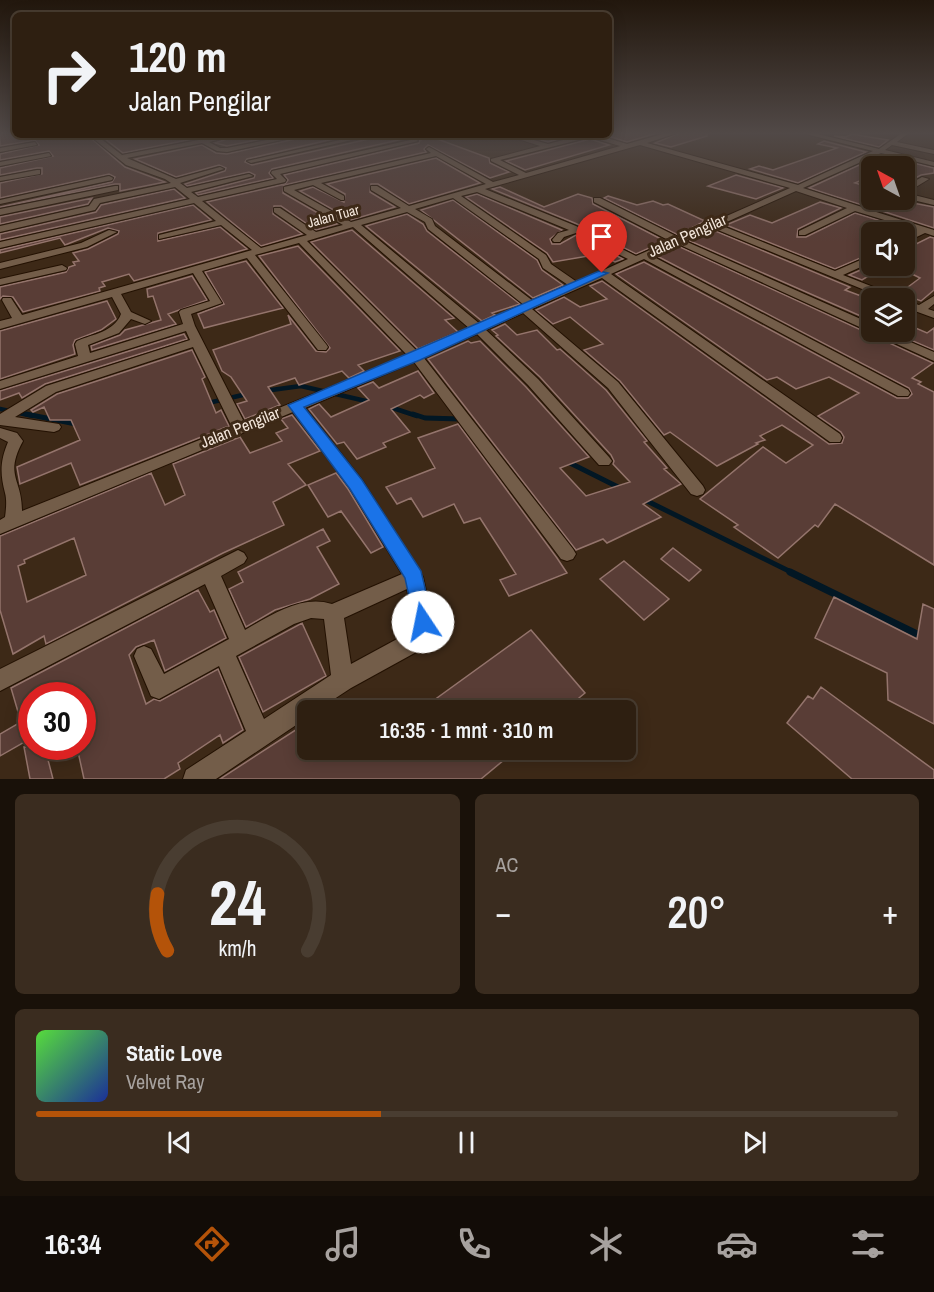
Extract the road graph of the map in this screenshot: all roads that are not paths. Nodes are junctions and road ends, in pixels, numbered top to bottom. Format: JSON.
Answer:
{"nodes":[{"id":1,"x":147,"y":169,"type":"edge"},
{"id":2,"x":291,"y":169,"type":"edge"},
{"id":3,"x":370,"y":169,"type":"edge"},
{"id":4,"x":398,"y":169,"type":"edge"},
{"id":5,"x":465,"y":169,"type":"edge"},
{"id":6,"x":513,"y":169,"type":"edge"},
{"id":7,"x":545,"y":169,"type":"edge"},
{"id":8,"x":738,"y":169,"type":"edge"},
{"id":9,"x":838,"y":169,"type":"edge"},
{"id":10,"x":220,"y":170,"type":"dead end"},
{"id":11,"x":37,"y":172,"type":"dead end"},
{"id":12,"x":404,"y":172,"type":"dead end"},
{"id":13,"x":525,"y":175,"type":"junction"},
{"id":14,"x":249,"y":176,"type":"dead end"},
{"id":15,"x":109,"y":178,"type":"dead end"},
{"id":16,"x":0,"y":179,"type":"edge"},
{"id":17,"x":925,"y":179,"type":"dead end"},
{"id":18,"x":313,"y":182,"type":"junction"},
{"id":19,"x":176,"y":183,"type":"junction"},
{"id":20,"x":491,"y":184,"type":"junction"},
{"id":21,"x":125,"y":185,"type":"dead end"},
{"id":22,"x":915,"y":186,"type":"edge"},
{"id":23,"x":375,"y":188,"type":"dead end"},
{"id":24,"x":795,"y":188,"type":"junction"},
{"id":25,"x":477,"y":189,"type":"junction"},
{"id":26,"x":185,"y":191,"type":"junction"},
{"id":27,"x":454,"y":195,"type":"junction"},
{"id":28,"x":915,"y":197,"type":"edge"},
{"id":29,"x":341,"y":198,"type":"dead end"},
{"id":30,"x":597,"y":200,"type":"dead end"},
{"id":31,"x":97,"y":201,"type":"junction"},
{"id":32,"x":196,"y":201,"type":"junction"},
{"id":33,"x":0,"y":202,"type":"edge"},
{"id":34,"x":44,"y":202,"type":"junction"},
{"id":35,"x":934,"y":203,"type":"edge"},
{"id":36,"x":411,"y":208,"type":"junction"},
{"id":37,"x":854,"y":208,"type":"junction"},
{"id":38,"x":277,"y":210,"type":"dead end"},
{"id":39,"x":865,"y":211,"type":"joint"},
{"id":40,"x":0,"y":212,"type":"edge"},
{"id":41,"x":221,"y":222,"type":"junction"},
{"id":42,"x":710,"y":224,"type":"junction"},
{"id":43,"x":352,"y":225,"type":"junction"},
{"id":44,"x":0,"y":229,"type":"edge"},
{"id":45,"x":577,"y":230,"type":"junction"},
{"id":46,"x":929,"y":231,"type":"edge"},
{"id":47,"x":112,"y":232,"type":"dead end"},
{"id":48,"x":802,"y":233,"type":"dead end"},
{"id":49,"x":315,"y":235,"type":"junction"},
{"id":50,"x":162,"y":237,"type":"dead end"},
{"id":51,"x":300,"y":239,"type":"junction"},
{"id":52,"x":557,"y":240,"type":"dead end"},
{"id":53,"x":676,"y":240,"type":"junction"},
{"id":54,"x":0,"y":245,"type":"edge"},
{"id":55,"x":254,"y":252,"type":"junction"},
{"id":56,"x":639,"y":257,"type":"junction"},
{"id":57,"x":861,"y":263,"type":"edge"},
{"id":58,"x":0,"y":266,"type":"edge"},
{"id":59,"x":62,"y":268,"type":"dead end"},
{"id":60,"x":195,"y":268,"type":"junction"},
{"id":61,"x":602,"y":273,"type":"junction"},
{"id":62,"x":834,"y":275,"type":"junction"},
{"id":63,"x":0,"y":282,"type":"edge"},
{"id":64,"x":576,"y":286,"type":"junction"},
{"id":65,"x":867,"y":288,"type":"edge"},
{"id":66,"x":114,"y":291,"type":"junction"},
{"id":67,"x":934,"y":299,"type":"edge"},
{"id":68,"x":7,"y":300,"type":"dead end"},
{"id":69,"x":529,"y":308,"type":"junction"},
{"id":70,"x":915,"y":308,"type":"edge"},
{"id":71,"x":920,"y":310,"type":"junction"},
{"id":72,"x":128,"y":314,"type":"junction"},
{"id":73,"x":934,"y":315,"type":"edge"},
{"id":74,"x":18,"y":319,"type":"junction"},
{"id":75,"x":145,"y":321,"type":"dead end"},
{"id":76,"x":861,"y":324,"type":"edge"},
{"id":77,"x":0,"y":325,"type":"edge"},
{"id":78,"x":189,"y":326,"type":"junction"},
{"id":79,"x":478,"y":329,"type":"junction"},
{"id":80,"x":197,"y":342,"type":"junction"},
{"id":81,"x":900,"y":342,"type":"edge"},
{"id":82,"x":322,"y":347,"type":"dead end"},
{"id":83,"x":416,"y":357,"type":"junction"},
{"id":84,"x":934,"y":357,"type":"edge"},
{"id":85,"x":85,"y":358,"type":"junction"},
{"id":86,"x":0,"y":385,"type":"edge"},
{"id":87,"x":903,"y":393,"type":"dead end"},
{"id":88,"x":295,"y":405,"type":"junction"},
{"id":89,"x":0,"y":423,"type":"edge"},
{"id":90,"x":54,"y":427,"type":"dead end"},
{"id":91,"x":239,"y":427,"type":"junction"},
{"id":92,"x":835,"y":438,"type":"dead end"},
{"id":93,"x":604,"y":461,"type":"dead end"},
{"id":94,"x":697,"y":490,"type":"dead end"},
{"id":95,"x":7,"y":524,"type":"edge"},
{"id":96,"x":567,"y":554,"type":"dead end"},
{"id":97,"x":238,"y":558,"type":"dead end"},
{"id":98,"x":210,"y":573,"type":"junction"},
{"id":99,"x":414,"y":577,"type":"junction"},
{"id":100,"x":333,"y":613,"type":"junction"},
{"id":101,"x":233,"y":647,"type":"junction"},
{"id":102,"x":144,"y":656,"type":"dead end"},
{"id":103,"x":0,"y":680,"type":"edge"},
{"id":104,"x":343,"y":680,"type":"junction"},
{"id":105,"x":260,"y":735,"type":"junction"},
{"id":106,"x":195,"y":779,"type":"edge"}],
"edges":[{"from":1,"to":19,"type":"street"},
{"from":2,"to":32,"type":"street"},
{"from":3,"to":18,"type":"street"},
{"from":4,"to":12,"type":"street"},
{"from":5,"to":20,"type":"street"},
{"from":6,"to":13,"type":"street"},
{"from":7,"to":13,"type":"street","name":"Jalan Tuar"},
{"from":8,"to":24,"type":"street"},
{"from":9,"to":24,"type":"street","name":"Jalan Pengilar"},
{"from":10,"to":19,"type":"street"},
{"from":11,"to":16,"type":"street"},
{"from":13,"to":20,"type":"street","name":"Jalan Tuar"},
{"from":14,"to":26,"type":"street"},
{"from":15,"to":33,"type":"street"},
{"from":17,"to":22,"type":"street"},
{"from":18,"to":29,"type":"street"},
{"from":18,"to":43,"type":"street"},
{"from":19,"to":26,"type":"street"},
{"from":19,"to":31,"type":"street"},
{"from":20,"to":25,"type":"street","name":"Jalan Tuar"},
{"from":21,"to":34,"type":"street"},
{"from":23,"to":36,"type":"street"},
{"from":24,"to":37,"type":"street"},
{"from":24,"to":42,"type":"street","name":"Jalan Pengilar"},
{"from":25,"to":27,"type":"street","name":"Jalan Tuar"},
{"from":25,"to":45,"type":"street"},
{"from":26,"to":32,"type":"street"},
{"from":27,"to":36,"type":"street","name":"Jalan Tuar"},
{"from":27,"to":64,"type":"street"},
{"from":28,"to":35,"type":"street"},
{"from":30,"to":53,"type":"street"},
{"from":31,"to":34,"type":"street"},
{"from":31,"to":44,"type":"street"},
{"from":32,"to":41,"type":"street"},
{"from":32,"to":54,"type":"street"},
{"from":34,"to":40,"type":"street"},
{"from":36,"to":43,"type":"street","name":"Jalan Tuar"},
{"from":36,"to":69,"type":"street"},
{"from":37,"to":39,"type":"street"},
{"from":37,"to":48,"type":"street"},
{"from":38,"to":49,"type":"street"},
{"from":39,"to":46,"type":"street"},
{"from":41,"to":50,"type":"street"},
{"from":41,"to":55,"type":"street"},
{"from":42,"to":53,"type":"street","name":"Jalan Pengilar"},
{"from":42,"to":62,"type":"street"},
{"from":43,"to":49,"type":"street","name":"Jalan Tuar"},
{"from":43,"to":79,"type":"street"},
{"from":45,"to":52,"type":"street"},
{"from":45,"to":56,"type":"street"},
{"from":47,"to":58,"type":"street"},
{"from":49,"to":51,"type":"street","name":"Jalan Tuar"},
{"from":51,"to":55,"type":"street","name":"Jalan Tuar"},
{"from":51,"to":83,"type":"street"},
{"from":53,"to":56,"type":"street","name":"Jalan Pengilar"},
{"from":53,"to":76,"type":"street"},
{"from":55,"to":60,"type":"street","name":"Jalan Tuar"},
{"from":55,"to":82,"type":"street"},
{"from":56,"to":61,"type":"street","name":"Jalan Pengilar"},
{"from":56,"to":87,"type":"street"},
{"from":57,"to":62,"type":"street"},
{"from":59,"to":63,"type":"street"},
{"from":60,"to":66,"type":"street","name":"Jalan Tuar"},
{"from":60,"to":78,"type":"street"},
{"from":61,"to":64,"type":"street","name":"Jalan Pengilar"},
{"from":61,"to":92,"type":"street"},
{"from":62,"to":65,"type":"street"},
{"from":64,"to":69,"type":"street","name":"Jalan Pengilar"},
{"from":66,"to":72,"type":"street"},
{"from":66,"to":74,"type":"street","name":"Jalan Tuar"},
{"from":67,"to":71,"type":"street"},
{"from":68,"to":74,"type":"street"},
{"from":69,"to":79,"type":"street","name":"Jalan Pengilar"},
{"from":69,"to":94,"type":"street"},
{"from":70,"to":71,"type":"street"},
{"from":71,"to":73,"type":"street"},
{"from":72,"to":75,"type":"street"},
{"from":72,"to":85,"type":"street"},
{"from":74,"to":77,"type":"street","name":"Jalan Tuar"},
{"from":78,"to":80,"type":"street"},
{"from":78,"to":85,"type":"street"},
{"from":79,"to":83,"type":"street","name":"Jalan Pengilar"},
{"from":79,"to":93,"type":"street"},
{"from":80,"to":89,"type":"street"},
{"from":80,"to":91,"type":"street"},
{"from":81,"to":84,"type":"street"},
{"from":83,"to":88,"type":"street","name":"Jalan Pengilar"},
{"from":83,"to":96,"type":"street"},
{"from":85,"to":86,"type":"street"},
{"from":88,"to":91,"type":"street","name":"Jalan Pengilar"},
{"from":88,"to":99,"type":"street"},
{"from":89,"to":90,"type":"street"},
{"from":89,"to":95,"type":"street"},
{"from":91,"to":95,"type":"street","name":"Jalan Pengilar"},
{"from":97,"to":98,"type":"street"},
{"from":98,"to":101,"type":"street"},
{"from":98,"to":103,"type":"street"},
{"from":99,"to":100,"type":"street"},
{"from":99,"to":104,"type":"street"},
{"from":100,"to":101,"type":"street"},
{"from":100,"to":104,"type":"street"},
{"from":101,"to":102,"type":"street"},
{"from":101,"to":105,"type":"street"},
{"from":104,"to":105,"type":"street"},
{"from":105,"to":106,"type":"street"}]}
